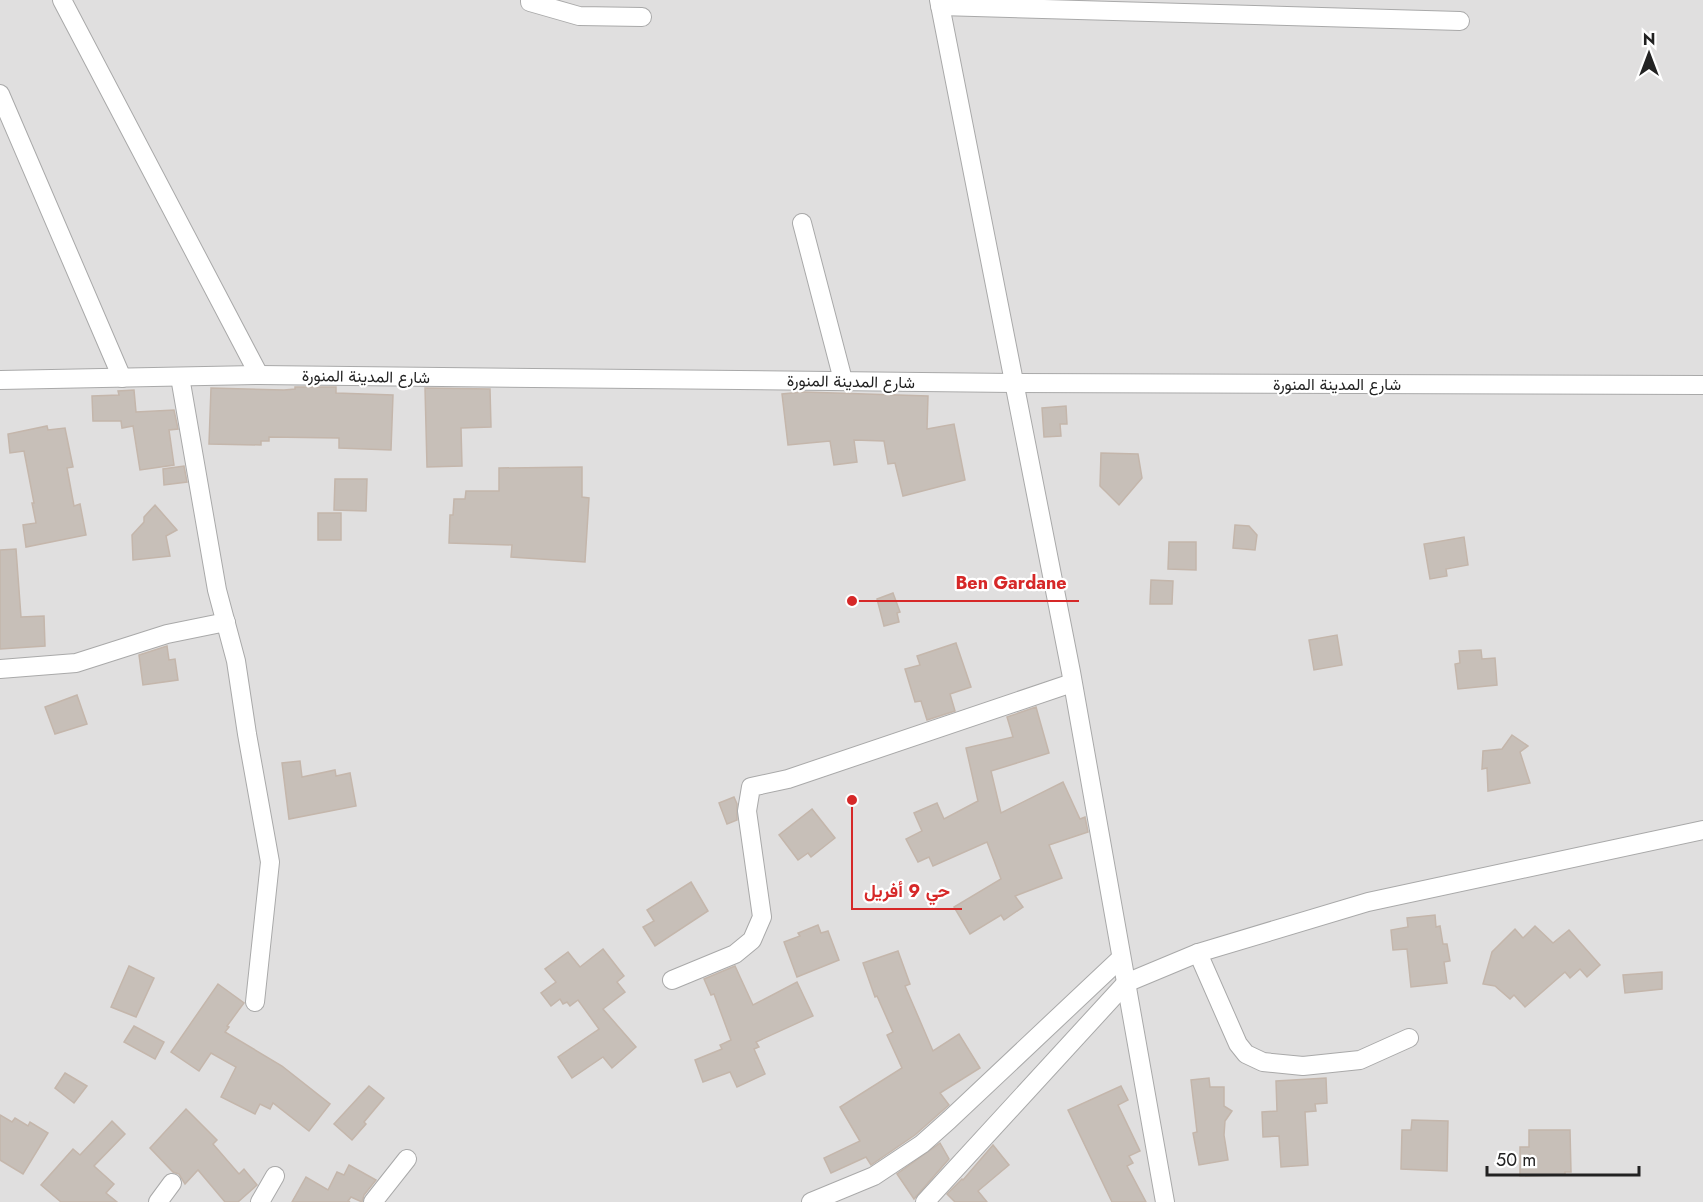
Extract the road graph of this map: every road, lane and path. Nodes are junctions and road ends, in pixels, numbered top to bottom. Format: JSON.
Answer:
{"nodes":[{"id":1,"x":62,"y":0,"type":"edge"},
{"id":2,"x":530,"y":0,"type":"edge"},
{"id":3,"x":939,"y":3,"type":"edge"},
{"id":4,"x":642,"y":17,"type":"dead end"},
{"id":5,"x":1460,"y":21,"type":"dead end"},
{"id":6,"x":0,"y":94,"type":"edge"},
{"id":7,"x":802,"y":223,"type":"dead end"},
{"id":8,"x":259,"y":375,"type":"junction"},
{"id":9,"x":180,"y":377,"type":"junction"},
{"id":10,"x":122,"y":378,"type":"junction"},
{"id":11,"x":0,"y":380,"type":"edge"},
{"id":12,"x":843,"y":380,"type":"junction"},
{"id":13,"x":1013,"y":383,"type":"junction"},
{"id":14,"x":1703,"y":385,"type":"edge"},
{"id":15,"x":226,"y":622,"type":"junction"},
{"id":16,"x":0,"y":669,"type":"edge"},
{"id":17,"x":1072,"y":683,"type":"junction"},
{"id":18,"x":1703,"y":830,"type":"edge"},
{"id":19,"x":1198,"y":953,"type":"junction"},
{"id":20,"x":1121,"y":958,"type":"junction"},
{"id":21,"x":672,"y":980,"type":"dead end"},
{"id":22,"x":1126,"y":983,"type":"junction"},
{"id":23,"x":255,"y":1002,"type":"dead end"},
{"id":24,"x":1409,"y":1038,"type":"dead end"},
{"id":25,"x":407,"y":1159,"type":"dead end"},
{"id":26,"x":275,"y":1176,"type":"dead end"},
{"id":27,"x":171,"y":1183,"type":"dead end"},
{"id":28,"x":158,"y":1202,"type":"edge"},
{"id":29,"x":260,"y":1202,"type":"edge"},
{"id":30,"x":373,"y":1202,"type":"edge"},
{"id":31,"x":811,"y":1202,"type":"edge"},
{"id":32,"x":925,"y":1202,"type":"edge"},
{"id":33,"x":1165,"y":1202,"type":"edge"}],
"edges":[{"from":1,"to":8,"type":"street"},
{"from":2,"to":4,"type":"street"},
{"from":3,"to":5,"type":"street"},
{"from":3,"to":13,"type":"street"},
{"from":6,"to":10,"type":"street"},
{"from":7,"to":12,"type":"street"},
{"from":8,"to":9,"type":"street","name":"شارع المدينة المنورة"},
{"from":8,"to":12,"type":"street","name":"شارع المدينة المنورة"},
{"from":9,"to":10,"type":"street","name":"شارع المدينة المنورة"},
{"from":9,"to":15,"type":"street"},
{"from":10,"to":11,"type":"street","name":"شارع المدينة المنورة"},
{"from":12,"to":13,"type":"street","name":"شارع المدينة المنورة"},
{"from":13,"to":14,"type":"street","name":"شارع المدينة المنورة"},
{"from":13,"to":17,"type":"street"},
{"from":15,"to":16,"type":"street"},
{"from":15,"to":23,"type":"street"},
{"from":17,"to":20,"type":"street"},
{"from":17,"to":21,"type":"street"},
{"from":18,"to":19,"type":"street"},
{"from":19,"to":22,"type":"street"},
{"from":19,"to":24,"type":"street"},
{"from":20,"to":22,"type":"street"},
{"from":20,"to":31,"type":"street"},
{"from":22,"to":32,"type":"street"},
{"from":22,"to":33,"type":"street"},
{"from":25,"to":30,"type":"street"},
{"from":26,"to":29,"type":"street"},
{"from":27,"to":28,"type":"street"}]}
